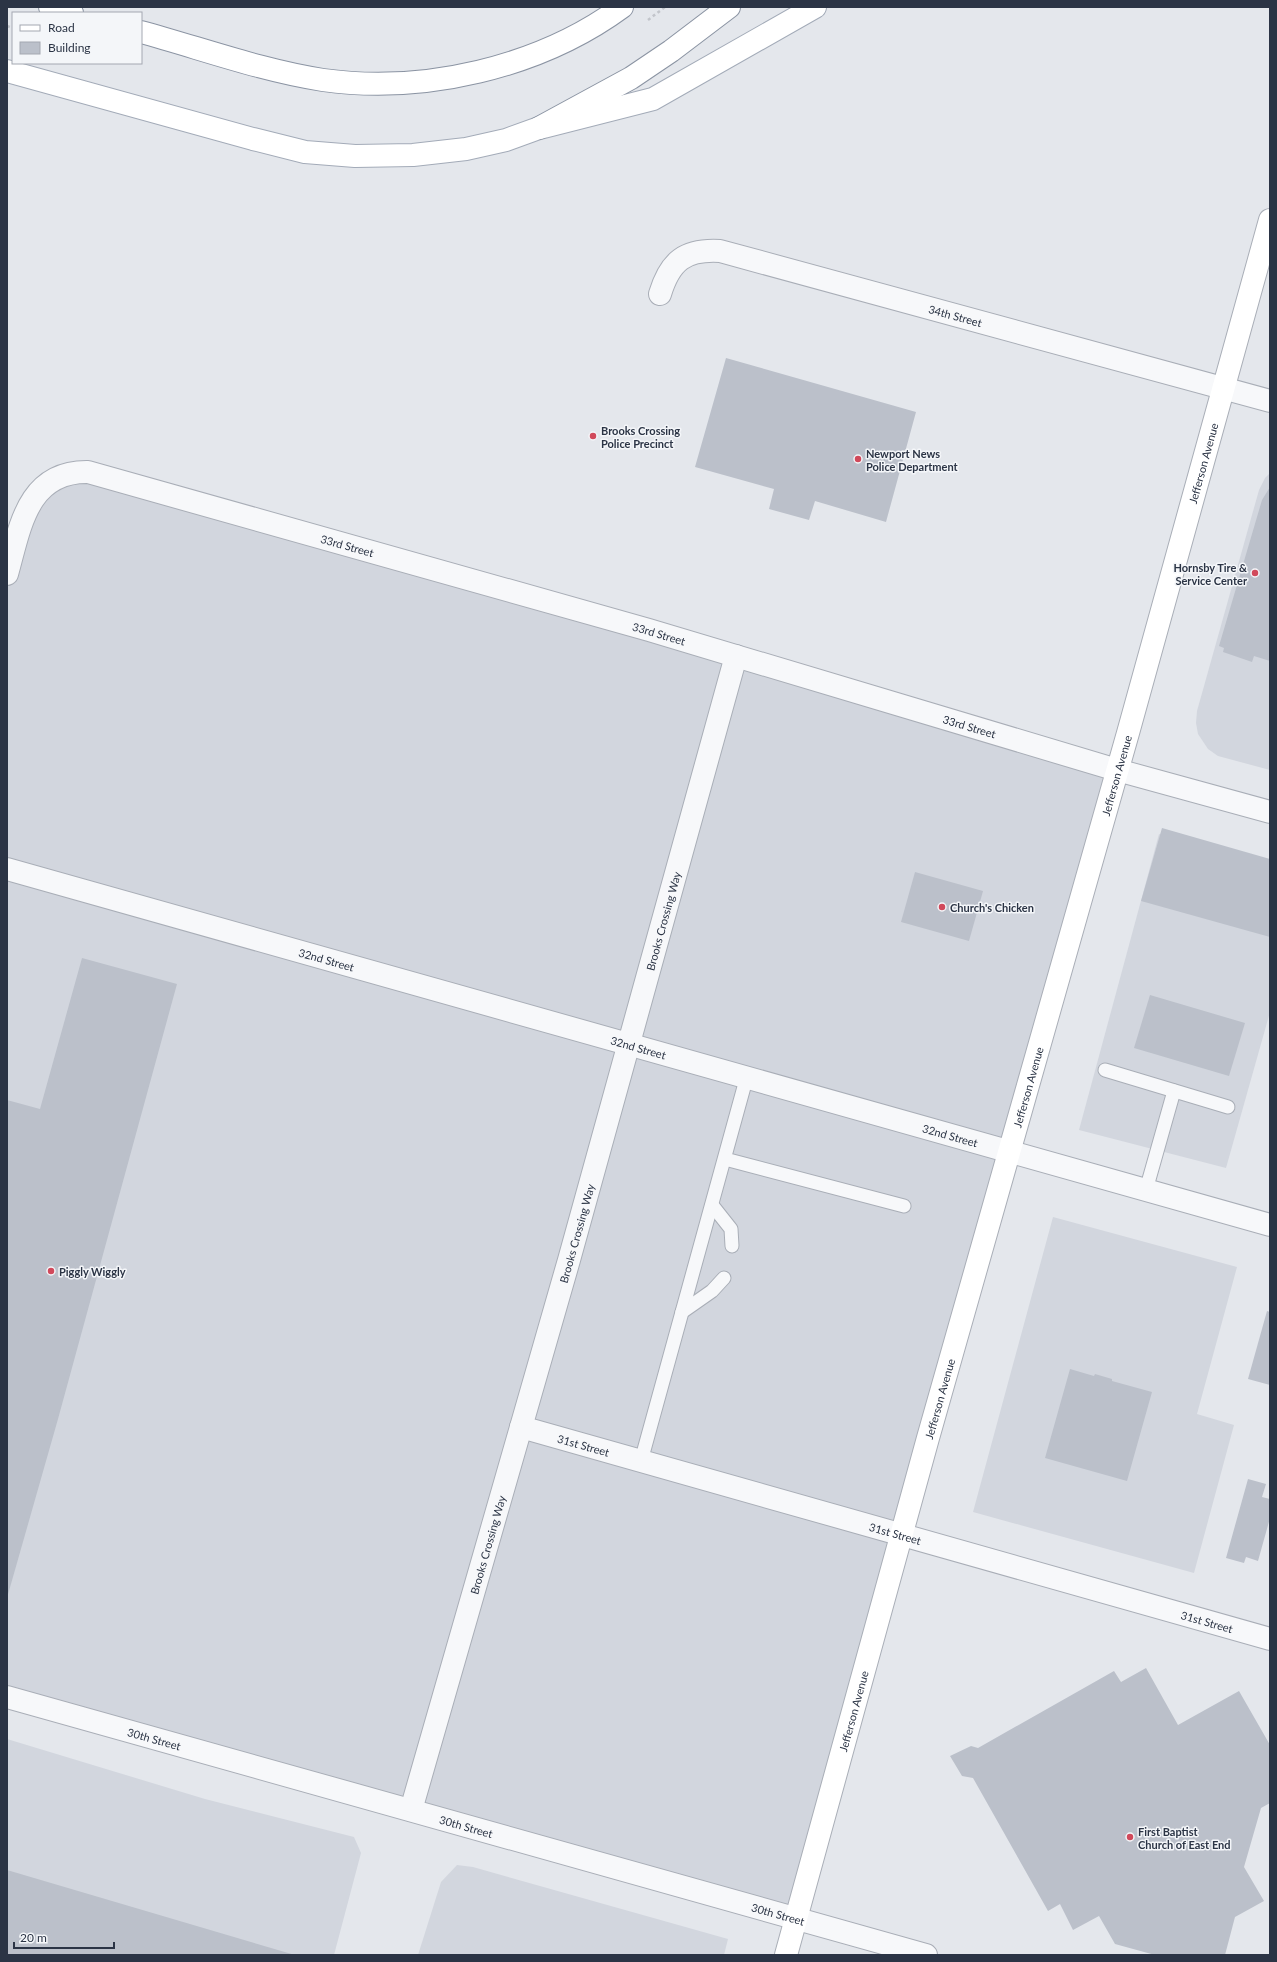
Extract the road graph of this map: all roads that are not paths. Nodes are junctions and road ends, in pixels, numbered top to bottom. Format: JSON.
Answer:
{"nodes":[{"id":1,"x":50,"y":7,"type":"edge"},
{"id":2,"x":622,"y":7,"type":"edge"},
{"id":3,"x":729,"y":7,"type":"edge"},
{"id":4,"x":815,"y":7,"type":"edge"},
{"id":5,"x":68,"y":12,"type":"edge"},
{"id":6,"x":142,"y":32,"type":"edge"},
{"id":7,"x":7,"y":71,"type":"edge"},
{"id":8,"x":539,"y":128,"type":"junction"},
{"id":9,"x":1270,"y":220,"type":"edge"},
{"id":10,"x":1266,"y":248,"type":"edge"},
{"id":11,"x":660,"y":294,"type":"dead end"},
{"id":12,"x":1224,"y":388,"type":"junction"},
{"id":13,"x":1270,"y":401,"type":"edge"},
{"id":14,"x":7,"y":574,"type":"edge"},
{"id":15,"x":736,"y":656,"type":"junction"},
{"id":16,"x":1117,"y":770,"type":"junction"},
{"id":17,"x":1270,"y":812,"type":"edge"},
{"id":18,"x":7,"y":869,"type":"edge"},
{"id":19,"x":629,"y":1044,"type":"junction"},
{"id":20,"x":1105,"y":1070,"type":"dead end"},
{"id":21,"x":747,"y":1076,"type":"junction"},
{"id":22,"x":1174,"y":1091,"type":"junction"},
{"id":23,"x":1228,"y":1107,"type":"dead end"},
{"id":24,"x":1009,"y":1151,"type":"junction"},
{"id":25,"x":725,"y":1159,"type":"junction"},
{"id":26,"x":1146,"y":1190,"type":"junction"},
{"id":27,"x":712,"y":1205,"type":"junction"},
{"id":28,"x":904,"y":1206,"type":"dead end"},
{"id":29,"x":1270,"y":1225,"type":"edge"},
{"id":30,"x":732,"y":1246,"type":"dead end"},
{"id":31,"x":724,"y":1278,"type":"dead end"},
{"id":32,"x":682,"y":1312,"type":"junction"},
{"id":33,"x":521,"y":1427,"type":"junction"},
{"id":34,"x":641,"y":1462,"type":"junction"},
{"id":35,"x":902,"y":1535,"type":"junction"},
{"id":36,"x":1270,"y":1639,"type":"edge"},
{"id":37,"x":7,"y":1697,"type":"edge"},
{"id":38,"x":411,"y":1810,"type":"junction"},
{"id":39,"x":796,"y":1918,"type":"junction"},
{"id":40,"x":786,"y":1955,"type":"edge"},
{"id":41,"x":926,"y":1955,"type":"edge"}],
"edges":[{"from":1,"to":5,"type":"main road"},
{"from":2,"to":6,"type":"main road"},
{"from":3,"to":8,"type":"main road"},
{"from":4,"to":8,"type":"main road"},
{"from":7,"to":8,"type":"main road"},
{"from":9,"to":10,"type":"main road","name":"Jefferson Avenue"},
{"from":10,"to":12,"type":"main road","name":"Jefferson Avenue"},
{"from":11,"to":12,"type":"street","name":"34th Street"},
{"from":12,"to":13,"type":"street","name":"34th Street"},
{"from":12,"to":16,"type":"main road","name":"Jefferson Avenue"},
{"from":14,"to":15,"type":"street","name":"33rd Street"},
{"from":15,"to":16,"type":"street","name":"33rd Street"},
{"from":15,"to":19,"type":"street","name":"Brooks Crossing Way"},
{"from":16,"to":17,"type":"street","name":"33rd Street"},
{"from":16,"to":24,"type":"main road","name":"Jefferson Avenue"},
{"from":18,"to":19,"type":"street","name":"32nd Street"},
{"from":19,"to":21,"type":"street","name":"32nd Street"},
{"from":19,"to":33,"type":"street","name":"Brooks Crossing Way"},
{"from":20,"to":22,"type":"lane"},
{"from":21,"to":24,"type":"street","name":"32nd Street"},
{"from":21,"to":25,"type":"lane"},
{"from":22,"to":23,"type":"lane"},
{"from":22,"to":26,"type":"lane"},
{"from":24,"to":26,"type":"street","name":"32nd Street"},
{"from":24,"to":35,"type":"main road","name":"Jefferson Avenue"},
{"from":25,"to":27,"type":"lane"},
{"from":25,"to":28,"type":"lane"},
{"from":26,"to":29,"type":"street","name":"32nd Street"},
{"from":27,"to":30,"type":"lane"},
{"from":27,"to":32,"type":"lane"},
{"from":31,"to":32,"type":"lane"},
{"from":32,"to":34,"type":"lane"},
{"from":33,"to":34,"type":"street","name":"31st Street"},
{"from":33,"to":38,"type":"street","name":"Brooks Crossing Way"},
{"from":34,"to":35,"type":"street","name":"31st Street"},
{"from":35,"to":36,"type":"street","name":"31st Street"},
{"from":35,"to":39,"type":"main road","name":"Jefferson Avenue"},
{"from":37,"to":38,"type":"street","name":"30th Street"},
{"from":38,"to":39,"type":"street","name":"30th Street"},
{"from":39,"to":40,"type":"main road","name":"Jefferson Avenue"},
{"from":39,"to":41,"type":"street","name":"30th Street"}]}
